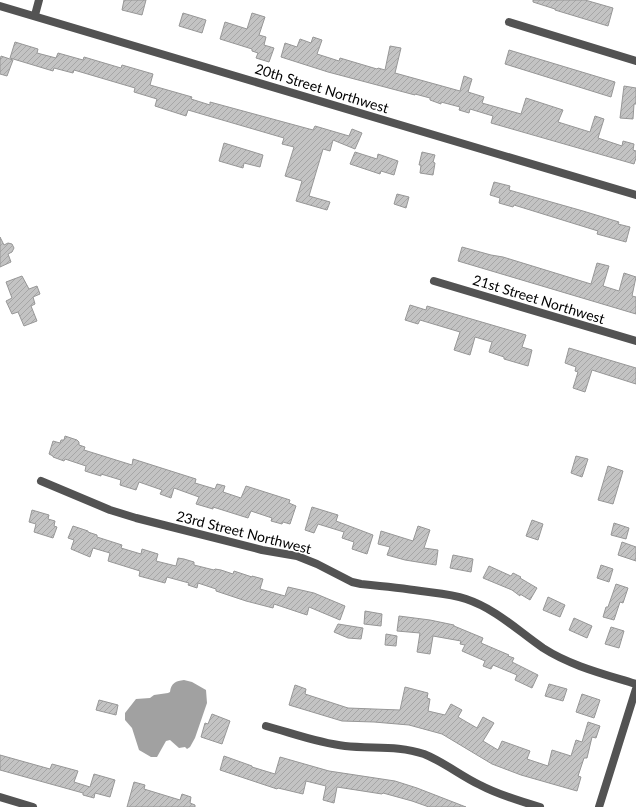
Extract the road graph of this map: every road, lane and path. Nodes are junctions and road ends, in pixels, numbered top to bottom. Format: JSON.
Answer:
{"nodes":[{"id":1,"x":39,"y":0,"type":"edge"},
{"id":2,"x":0,"y":6,"type":"edge"},
{"id":3,"x":35,"y":15,"type":"junction"},
{"id":4,"x":509,"y":22,"type":"dead end"},
{"id":5,"x":636,"y":61,"type":"edge"},
{"id":6,"x":636,"y":195,"type":"edge"},
{"id":7,"x":434,"y":281,"type":"dead end"},
{"id":8,"x":636,"y":341,"type":"edge"},
{"id":9,"x":41,"y":481,"type":"dead end"},
{"id":10,"x":636,"y":684,"type":"edge"},
{"id":11,"x":636,"y":689,"type":"edge"},
{"id":12,"x":266,"y":726,"type":"dead end"},
{"id":13,"x":0,"y":797,"type":"edge"},
{"id":14,"x":33,"y":807,"type":"edge"},
{"id":15,"x":540,"y":807,"type":"edge"},
{"id":16,"x":599,"y":807,"type":"edge"}],
"edges":[{"from":1,"to":3,"type":"street"},
{"from":2,"to":3,"type":"street","name":"20th Street Northwest"},
{"from":3,"to":6,"type":"street","name":"20th Street Northwest"},
{"from":4,"to":5,"type":"street"},
{"from":7,"to":8,"type":"street","name":"21st Street Northwest"},
{"from":9,"to":10,"type":"street","name":"23rd Street Northwest"},
{"from":11,"to":16,"type":"street"},
{"from":12,"to":15,"type":"street"},
{"from":13,"to":14,"type":"street"}]}
